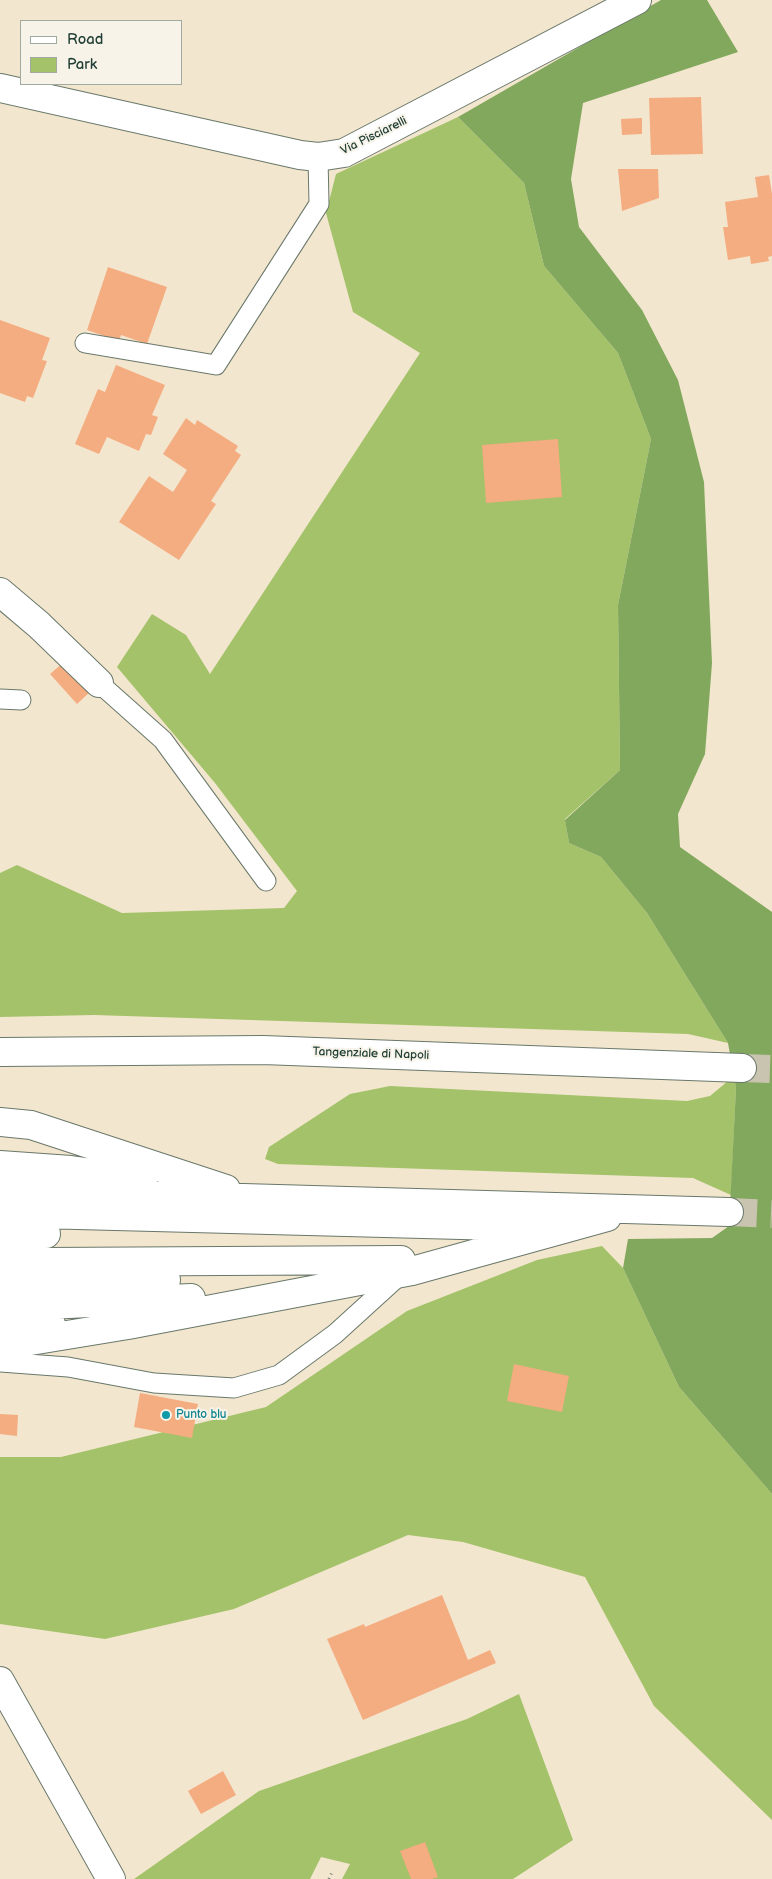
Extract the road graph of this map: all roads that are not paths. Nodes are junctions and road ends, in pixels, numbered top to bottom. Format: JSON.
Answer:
{"nodes":[{"id":1,"x":637,"y":0,"type":"edge"},
{"id":2,"x":0,"y":88,"type":"edge"},
{"id":3,"x":318,"y":157,"type":"junction"},
{"id":4,"x":85,"y":343,"type":"dead end"},
{"id":5,"x":0,"y":592,"type":"edge"},
{"id":6,"x":99,"y":683,"type":"joint"},
{"id":7,"x":0,"y":699,"type":"edge"},
{"id":8,"x":21,"y":700,"type":"dead end"},
{"id":9,"x":266,"y":881,"type":"dead end"},
{"id":10,"x":0,"y":1052,"type":"edge"},
{"id":11,"x":742,"y":1068,"type":"tunnel mouth"},
{"id":12,"x":0,"y":1122,"type":"edge"},
{"id":13,"x":0,"y":1141,"type":"edge"},
{"id":14,"x":128,"y":1157,"type":"junction"},
{"id":15,"x":0,"y":1165,"type":"edge"},
{"id":16,"x":0,"y":1191,"type":"edge"},
{"id":17,"x":250,"y":1197,"type":"junction"},
{"id":18,"x":633,"y":1210,"type":"junction"},
{"id":19,"x":729,"y":1212,"type":"tunnel mouth"},
{"id":20,"x":0,"y":1214,"type":"edge"},
{"id":21,"x":568,"y":1227,"type":"junction"},
{"id":22,"x":0,"y":1233,"type":"edge"},
{"id":23,"x":510,"y":1244,"type":"junction"},
{"id":24,"x":0,"y":1260,"type":"edge"},
{"id":25,"x":450,"y":1260,"type":"junction"},
{"id":26,"x":402,"y":1273,"type":"junction"},
{"id":27,"x":375,"y":1278,"type":"junction"},
{"id":28,"x":0,"y":1281,"type":"edge"},
{"id":29,"x":300,"y":1292,"type":"junction"},
{"id":30,"x":0,"y":1305,"type":"edge"},
{"id":31,"x":210,"y":1310,"type":"junction"},
{"id":32,"x":0,"y":1325,"type":"edge"},
{"id":33,"x":128,"y":1325,"type":"junction"},
{"id":34,"x":0,"y":1346,"type":"edge"},
{"id":35,"x":0,"y":1361,"type":"edge"},
{"id":36,"x":0,"y":1681,"type":"edge"},
{"id":37,"x":112,"y":1879,"type":"edge"}],
"edges":[{"from":1,"to":3,"type":"main road","name":"Via Pisciarelli"},
{"from":2,"to":3,"type":"main road","name":"Via Pisciarelli"},
{"from":3,"to":4,"type":"lane"},
{"from":5,"to":6,"type":"main road"},
{"from":6,"to":9,"type":"lane"},
{"from":7,"to":8,"type":"lane"},
{"from":10,"to":11,"type":"main road","name":"Tangenziale di Napoli"},
{"from":12,"to":14,"type":"main road"},
{"from":13,"to":14,"type":"main road"},
{"from":14,"to":17,"type":"main road"},
{"from":15,"to":17,"type":"main road"},
{"from":16,"to":17,"type":"main road"},
{"from":17,"to":18,"type":"main road"},
{"from":18,"to":19,"type":"main road"},
{"from":18,"to":21,"type":"main road"},
{"from":20,"to":21,"type":"main road"},
{"from":21,"to":23,"type":"main road"},
{"from":22,"to":23,"type":"main road"},
{"from":23,"to":25,"type":"main road"},
{"from":24,"to":25,"type":"main road"},
{"from":25,"to":26,"type":"main road"},
{"from":26,"to":27,"type":"main road"},
{"from":26,"to":35,"type":"lane"},
{"from":27,"to":28,"type":"main road"},
{"from":27,"to":29,"type":"main road"},
{"from":29,"to":30,"type":"main road"},
{"from":29,"to":31,"type":"main road"},
{"from":31,"to":32,"type":"main road"},
{"from":31,"to":33,"type":"main road"},
{"from":33,"to":34,"type":"main road"},
{"from":33,"to":35,"type":"main road"},
{"from":36,"to":37,"type":"main road"}]}
